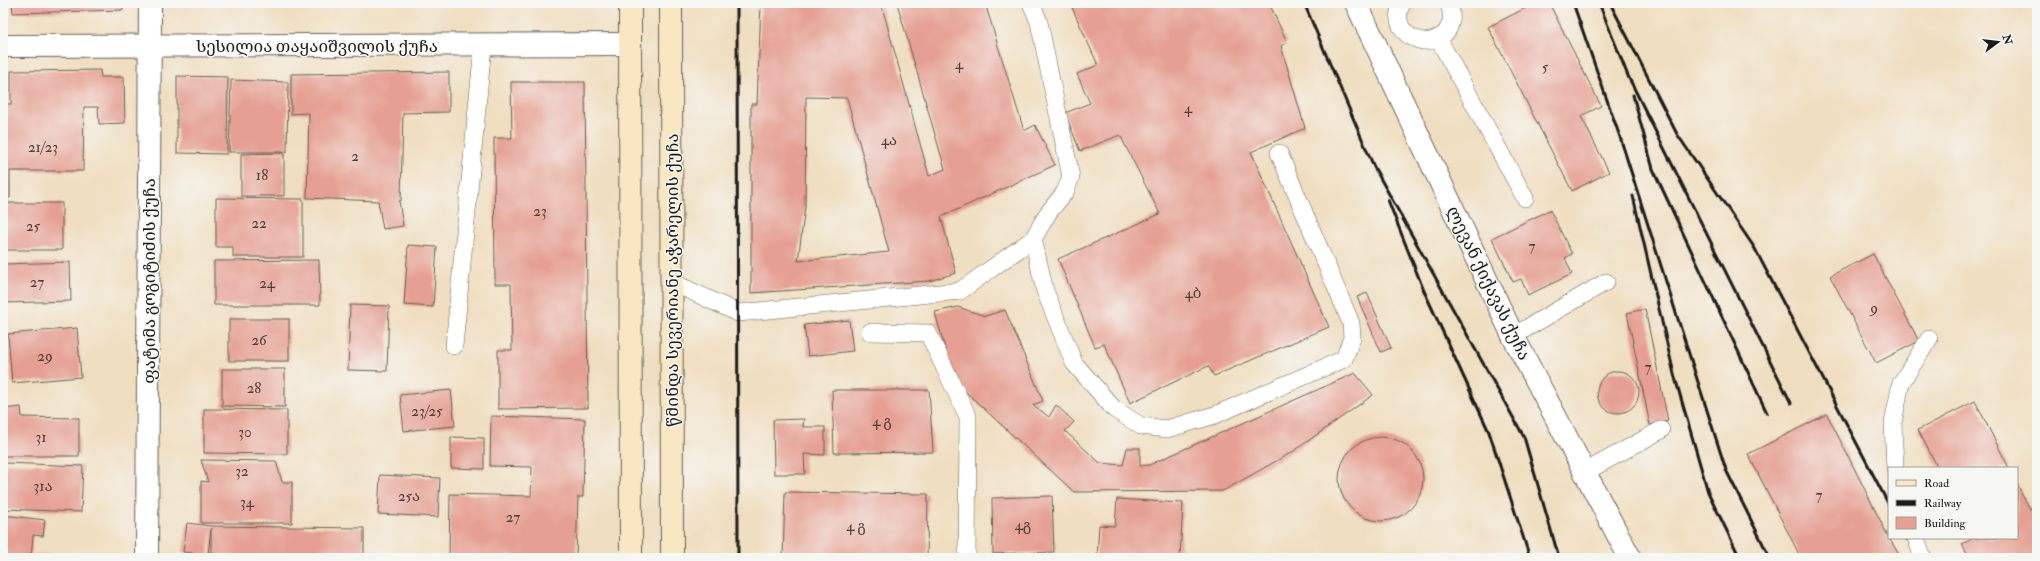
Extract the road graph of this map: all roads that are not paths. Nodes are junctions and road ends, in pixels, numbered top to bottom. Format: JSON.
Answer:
{"nodes":[{"id":1,"x":150,"y":3,"type":"edge"},
{"id":2,"x":630,"y":3,"type":"edge"},
{"id":3,"x":671,"y":3,"type":"edge"},
{"id":4,"x":1031,"y":3,"type":"edge"},
{"id":5,"x":1356,"y":3,"type":"edge"},
{"id":6,"x":1402,"y":3,"type":"edge"},
{"id":7,"x":1449,"y":3,"type":"edge"},
{"id":8,"x":1438,"y":38,"type":"junction"},
{"id":9,"x":630,"y":44,"type":"junction"},
{"id":10,"x":3,"y":46,"type":"edge"},
{"id":11,"x":150,"y":46,"type":"junction"},
{"id":12,"x":483,"y":46,"type":"junction"},
{"id":13,"x":1279,"y":153,"type":"dead end"},
{"id":14,"x":1525,"y":198,"type":"dead end"},
{"id":15,"x":1033,"y":239,"type":"junction"},
{"id":16,"x":672,"y":282,"type":"junction"},
{"id":17,"x":1606,"y":282,"type":"dead end"},
{"id":18,"x":870,"y":332,"type":"dead end"},
{"id":19,"x":1513,"y":336,"type":"junction"},
{"id":20,"x":1930,"y":339,"type":"dead end"},
{"id":21,"x":454,"y":346,"type":"dead end"},
{"id":22,"x":1661,"y":430,"type":"dead end"},
{"id":23,"x":1895,"y":467,"type":"edge"},
{"id":24,"x":1585,"y":472,"type":"junction"},
{"id":25,"x":1916,"y":539,"type":"edge"},
{"id":26,"x":147,"y":558,"type":"edge"},
{"id":27,"x":631,"y":558,"type":"edge"},
{"id":28,"x":672,"y":558,"type":"edge"},
{"id":29,"x":967,"y":558,"type":"edge"},
{"id":30,"x":1630,"y":558,"type":"edge"},
{"id":31,"x":1923,"y":558,"type":"edge"}],
"edges":[{"from":1,"to":11,"type":"street","name":"ფატიმა გოგიტიძის ქუჩა"},
{"from":2,"to":9,"type":"main road"},
{"from":3,"to":16,"type":"main road","name":"წმინდა სევერიანე აჭარელის ქუჩა"},
{"from":4,"to":15,"type":"lane"},
{"from":5,"to":19,"type":"street","name":"ლევან ქიქავას ქუჩა"},
{"from":6,"to":8,"type":"lane"},
{"from":7,"to":8,"type":"lane"},
{"from":8,"to":14,"type":"lane"},
{"from":9,"to":12,"type":"street","name":"სესილია თაყაიშვილის ქუჩა"},
{"from":9,"to":27,"type":"main road"},
{"from":10,"to":11,"type":"street","name":"სესილია თაყაიშვილის ქუჩა"},
{"from":11,"to":12,"type":"street","name":"სესილია თაყაიშვილის ქუჩა"},
{"from":11,"to":26,"type":"street","name":"ფატიმა გოგიტიძის ქუჩა"},
{"from":12,"to":21,"type":"lane"},
{"from":13,"to":15,"type":"lane"},
{"from":15,"to":16,"type":"lane"},
{"from":16,"to":28,"type":"main road","name":"წმინდა სევერიანე აჭარელის ქუჩა"},
{"from":17,"to":19,"type":"lane"},
{"from":18,"to":29,"type":"lane"},
{"from":19,"to":24,"type":"street","name":"ლევან ქიქავას ქუჩა"},
{"from":20,"to":23,"type":"lane"},
{"from":22,"to":24,"type":"lane"},
{"from":24,"to":30,"type":"street","name":"ლევან ქიქავას ქუჩა"},
{"from":25,"to":31,"type":"lane"}]}
